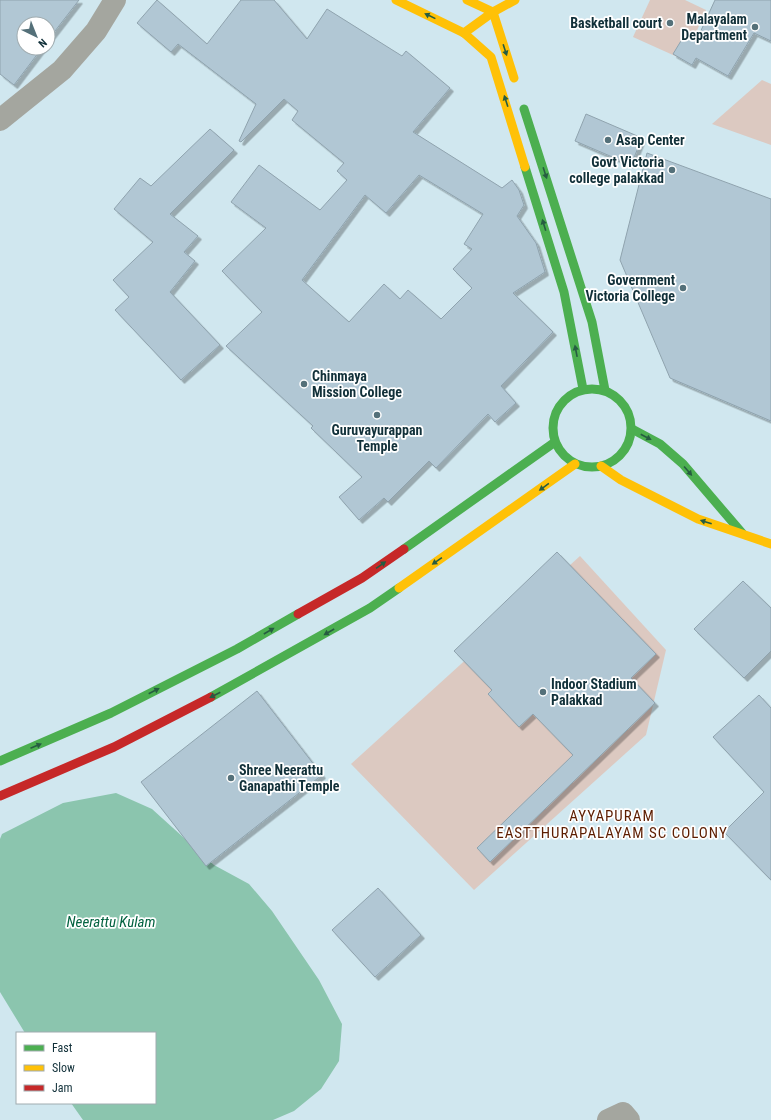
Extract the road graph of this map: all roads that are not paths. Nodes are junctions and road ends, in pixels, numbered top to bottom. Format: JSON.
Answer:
{"nodes":[{"id":1,"x":116,"y":0,"type":"edge"},
{"id":2,"x":396,"y":0,"type":"edge"},
{"id":3,"x":467,"y":0,"type":"edge"},
{"id":4,"x":515,"y":0,"type":"edge"},
{"id":5,"x":493,"y":12,"type":"junction"},
{"id":6,"x":464,"y":33,"type":"junction"},
{"id":7,"x":517,"y":88,"type":"dead end"},
{"id":8,"x":522,"y":103,"type":"dead end"},
{"id":9,"x":0,"y":120,"type":"edge"},
{"id":10,"x":583,"y":389,"type":"junction"},
{"id":11,"x":605,"y":390,"type":"junction"},
{"id":12,"x":632,"y":429,"type":"junction"},
{"id":13,"x":555,"y":442,"type":"junction"},
{"id":14,"x":575,"y":464,"type":"junction"},
{"id":15,"x":601,"y":466,"type":"junction"},
{"id":16,"x":743,"y":534,"type":"junction"},
{"id":17,"x":771,"y":544,"type":"edge"},
{"id":18,"x":0,"y":761,"type":"edge"},
{"id":19,"x":1,"y":792,"type":"edge"},
{"id":20,"x":608,"y":1120,"type":"edge"},
{"id":21,"x":629,"y":1120,"type":"edge"}],
"edges":[{"from":1,"to":9,"type":"street"},
{"from":6,"to":2,"type":"main road","one_way":true},
{"from":3,"to":5,"type":"main road"},
{"from":4,"to":5,"type":"main road"},
{"from":5,"to":6,"type":"main road"},
{"from":5,"to":7,"type":"main road","one_way":true},
{"from":10,"to":6,"type":"main road","one_way":true},
{"from":8,"to":11,"type":"main road","one_way":true},
{"from":10,"to":11,"type":"main road"},
{"from":10,"to":13,"type":"main road"},
{"from":11,"to":12,"type":"main road"},
{"from":12,"to":15,"type":"main road"},
{"from":12,"to":16,"type":"main road","one_way":true},
{"from":13,"to":14,"type":"main road"},
{"from":18,"to":13,"type":"main road","one_way":true},
{"from":14,"to":15,"type":"main road"},
{"from":14,"to":19,"type":"main road","one_way":true},
{"from":16,"to":15,"type":"main road","one_way":true},
{"from":16,"to":17,"type":"main road"},
{"from":20,"to":21,"type":"street"}]}
